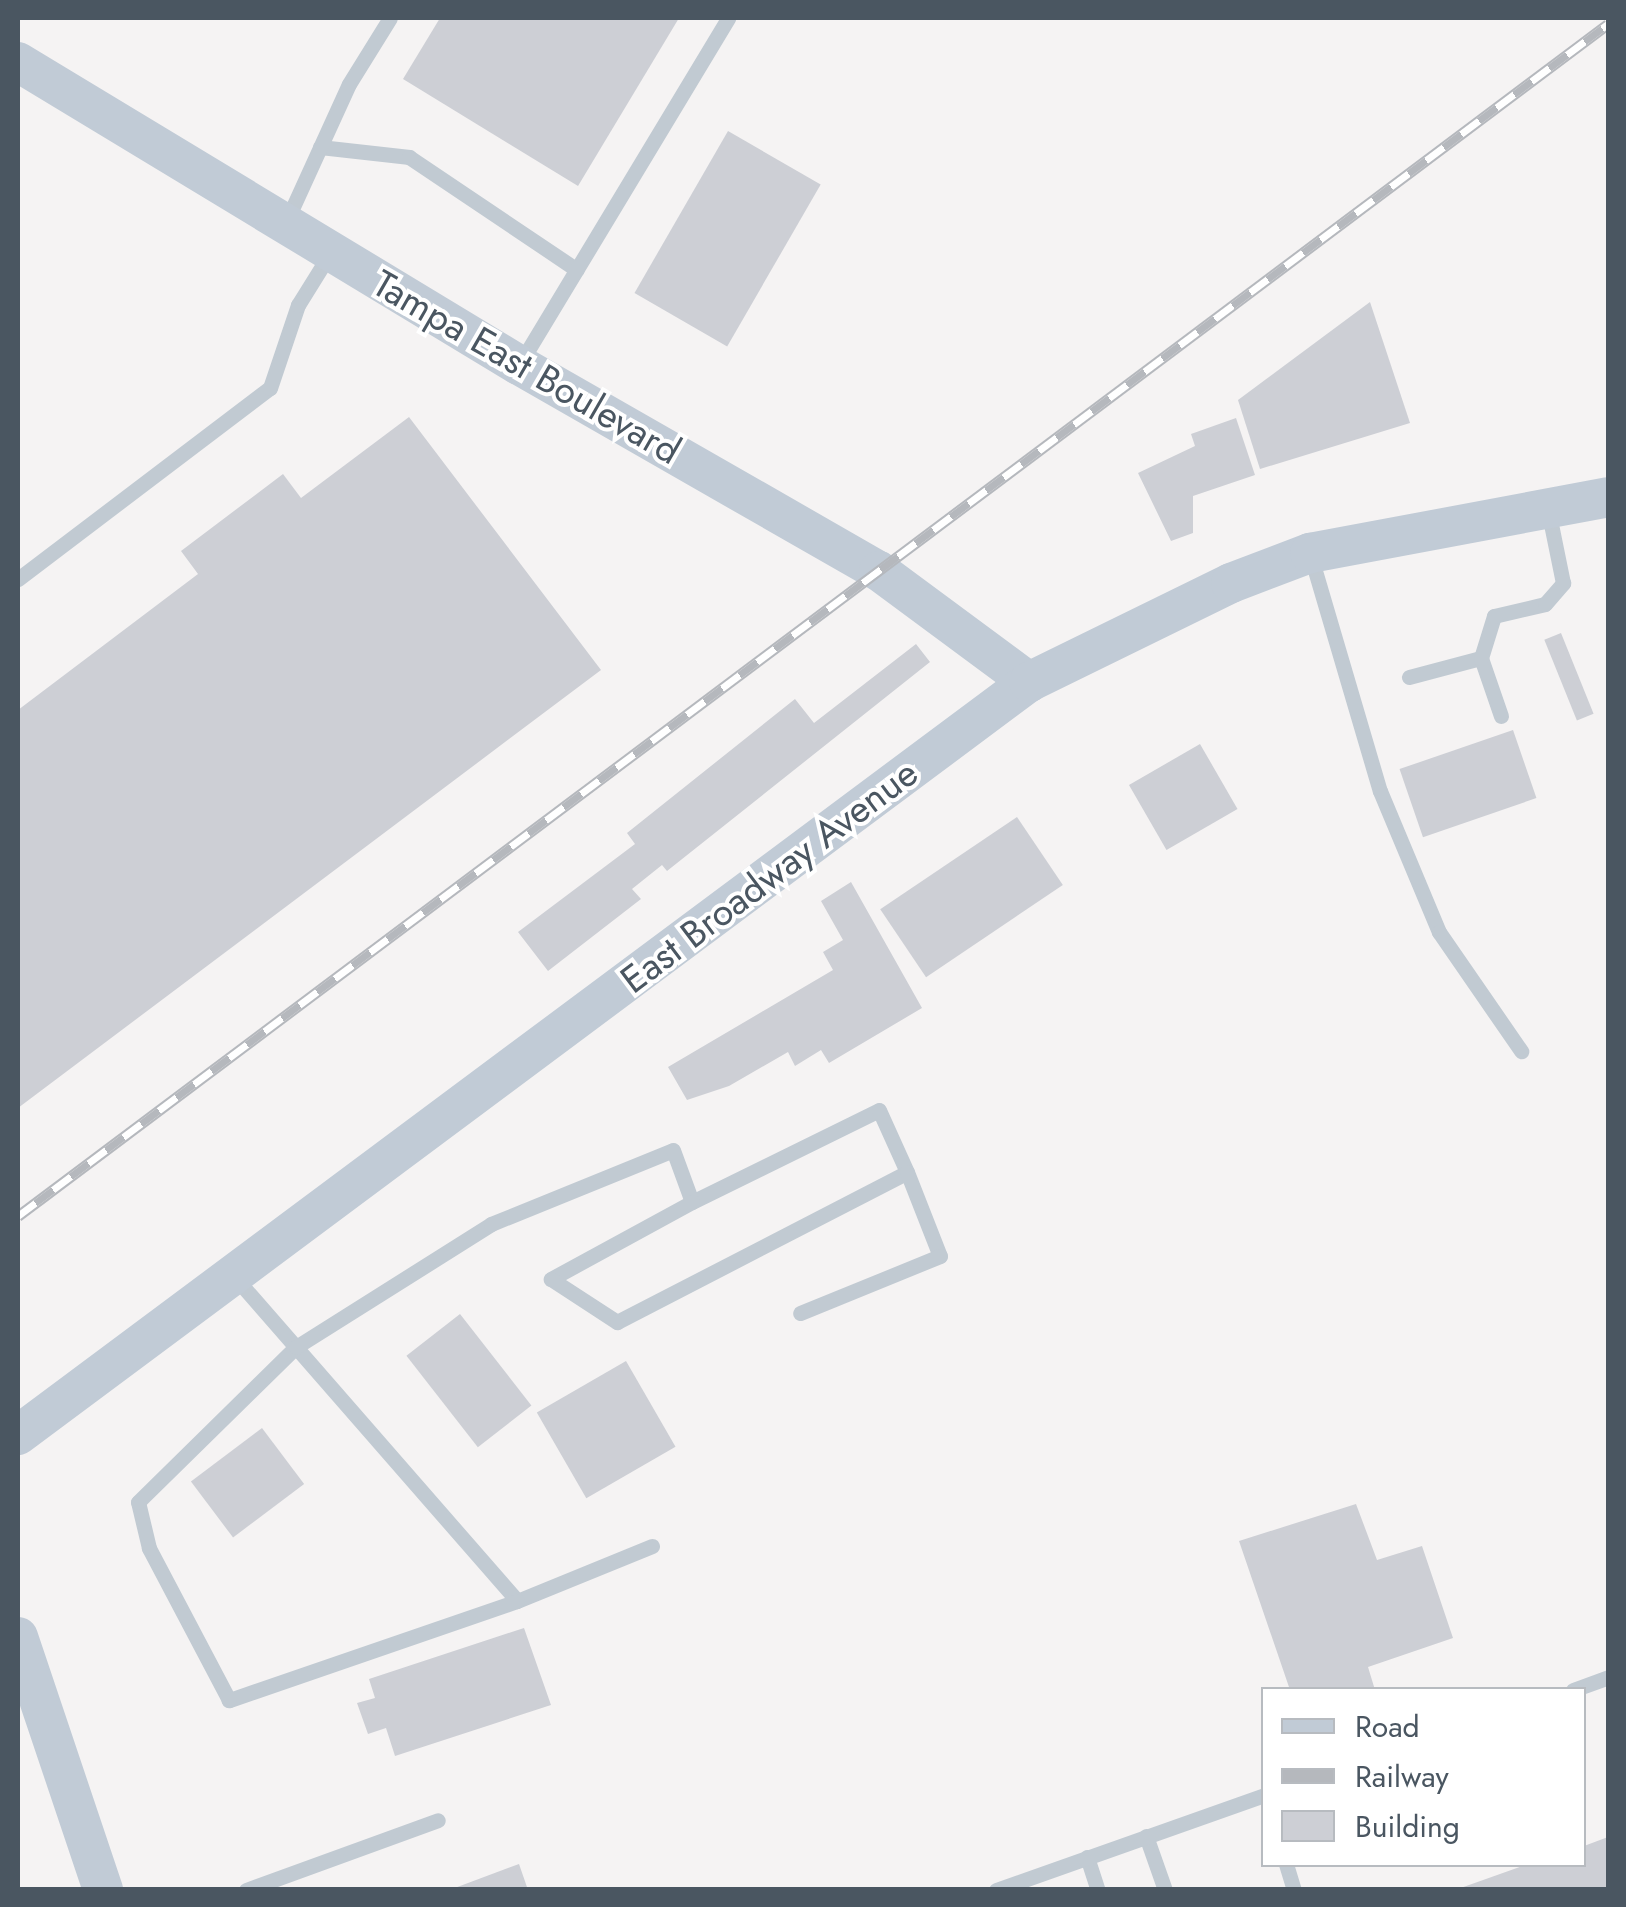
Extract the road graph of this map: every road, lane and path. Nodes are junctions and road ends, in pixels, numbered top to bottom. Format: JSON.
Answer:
{"nodes":[{"id":1,"x":390,"y":18,"type":"edge"},
{"id":2,"x":728,"y":18,"type":"edge"},
{"id":3,"x":18,"y":62,"type":"edge"},
{"id":4,"x":320,"y":147,"type":"junction"},
{"id":5,"x":286,"y":224,"type":"junction"},
{"id":6,"x":331,"y":252,"type":"junction"},
{"id":7,"x":576,"y":270,"type":"junction"},
{"id":8,"x":520,"y":365,"type":"junction"},
{"id":9,"x":1608,"y":497,"type":"edge"},
{"id":10,"x":1548,"y":509,"type":"junction"},
{"id":11,"x":1310,"y":553,"type":"junction"},
{"id":12,"x":18,"y":578,"type":"edge"},
{"id":13,"x":1481,"y":658,"type":"junction"},
{"id":14,"x":1409,"y":678,"type":"dead end"},
{"id":15,"x":1029,"y":682,"type":"junction"},
{"id":16,"x":1501,"y":716,"type":"dead end"},
{"id":17,"x":1521,"y":1051,"type":"dead end"},
{"id":18,"x":907,"y":1172,"type":"junction"},
{"id":19,"x":692,"y":1202,"type":"junction"},
{"id":20,"x":233,"y":1276,"type":"junction"},
{"id":21,"x":800,"y":1313,"type":"dead end"},
{"id":22,"x":296,"y":1347,"type":"junction"},
{"id":23,"x":18,"y":1436,"type":"edge"},
{"id":24,"x":652,"y":1546,"type":"dead end"},
{"id":25,"x":517,"y":1601,"type":"junction"},
{"id":26,"x":18,"y":1637,"type":"edge"},
{"id":27,"x":1608,"y":1677,"type":"edge"},
{"id":28,"x":1581,"y":1687,"type":"edge"},
{"id":29,"x":1261,"y":1798,"type":"edge"},
{"id":30,"x":438,"y":1820,"type":"dead end"},
{"id":31,"x":1146,"y":1836,"type":"junction"},
{"id":32,"x":1087,"y":1857,"type":"junction"},
{"id":33,"x":103,"y":1890,"type":"edge"},
{"id":34,"x":246,"y":1890,"type":"edge"},
{"id":35,"x":996,"y":1890,"type":"edge"},
{"id":36,"x":1098,"y":1890,"type":"edge"},
{"id":37,"x":1166,"y":1890,"type":"edge"}],
"edges":[{"from":1,"to":4,"type":"lane"},
{"from":2,"to":7,"type":"lane"},
{"from":3,"to":5,"type":"main road","name":"Tampa East Boulevard"},
{"from":4,"to":5,"type":"lane"},
{"from":4,"to":7,"type":"lane"},
{"from":5,"to":6,"type":"main road","name":"Tampa East Boulevard"},
{"from":6,"to":8,"type":"main road","name":"Tampa East Boulevard"},
{"from":6,"to":12,"type":"lane"},
{"from":7,"to":8,"type":"lane"},
{"from":8,"to":15,"type":"main road","name":"Tampa East Boulevard"},
{"from":9,"to":10,"type":"main road","name":"East Broadway Avenue"},
{"from":10,"to":11,"type":"main road","name":"East Broadway Avenue"},
{"from":10,"to":13,"type":"lane"},
{"from":11,"to":15,"type":"main road","name":"East Broadway Avenue"},
{"from":11,"to":17,"type":"lane"},
{"from":13,"to":14,"type":"lane"},
{"from":13,"to":16,"type":"lane"},
{"from":15,"to":20,"type":"main road","name":"East Broadway Avenue"},
{"from":18,"to":19,"type":"lane"},
{"from":18,"to":19,"type":"lane"},
{"from":18,"to":21,"type":"lane"},
{"from":19,"to":22,"type":"lane"},
{"from":20,"to":22,"type":"lane"},
{"from":20,"to":23,"type":"main road","name":"East Broadway Avenue"},
{"from":22,"to":25,"type":"lane"},
{"from":22,"to":25,"type":"lane"},
{"from":24,"to":25,"type":"lane"},
{"from":26,"to":33,"type":"main road"},
{"from":27,"to":28,"type":"lane"},
{"from":29,"to":31,"type":"lane"},
{"from":30,"to":34,"type":"lane"},
{"from":31,"to":32,"type":"lane"},
{"from":31,"to":37,"type":"lane"},
{"from":32,"to":35,"type":"lane"},
{"from":32,"to":36,"type":"lane"}]}
